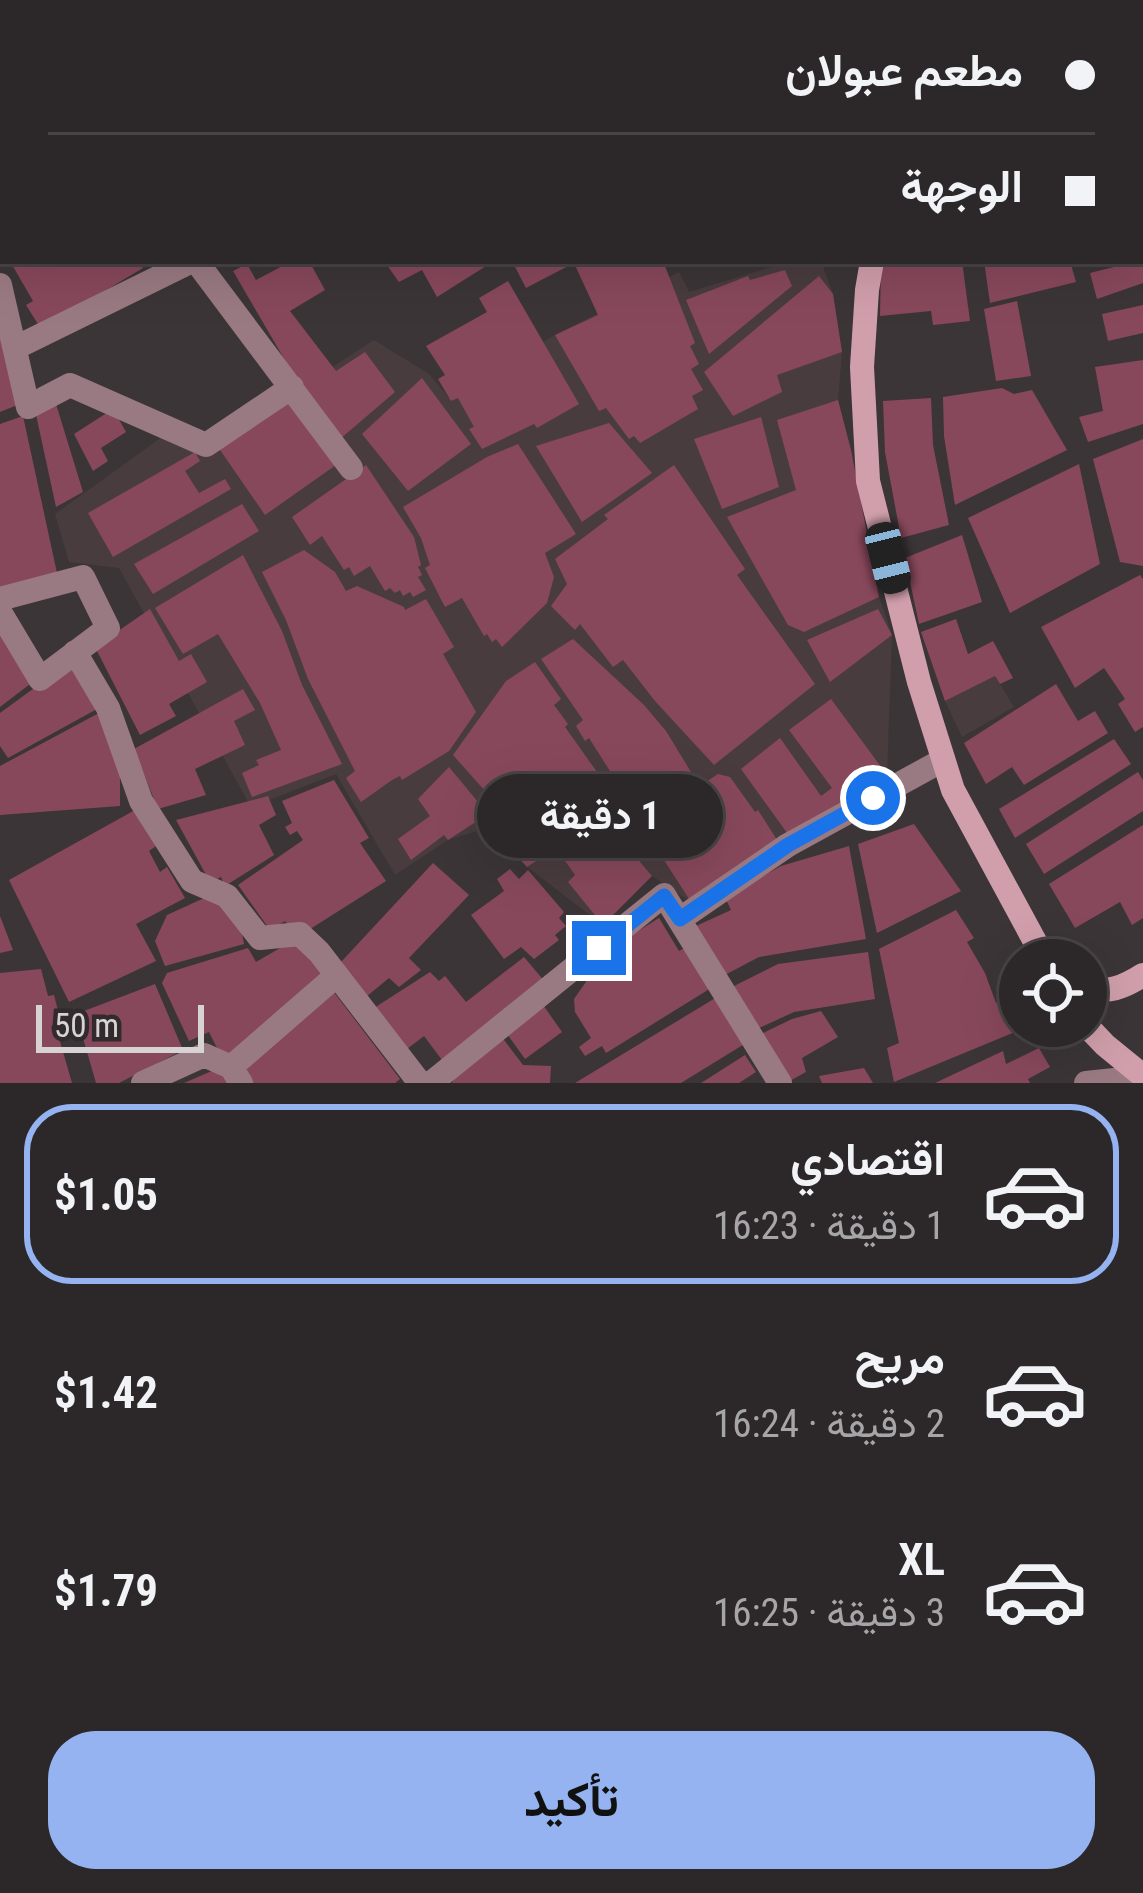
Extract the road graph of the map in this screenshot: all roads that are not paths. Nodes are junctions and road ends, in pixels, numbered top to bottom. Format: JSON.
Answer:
{"nodes":[{"id":1,"x":188,"y":264,"type":"edge"},
{"id":2,"x":196,"y":264,"type":"edge"},
{"id":3,"x":872,"y":264,"type":"edge"},
{"id":4,"x":1,"y":291,"type":"edge"},
{"id":5,"x":15,"y":348,"type":"junction"},
{"id":6,"x":292,"y":387,"type":"junction"},
{"id":7,"x":351,"y":468,"type":"dead end"},
{"id":8,"x":0,"y":599,"type":"edge"},
{"id":9,"x":0,"y":611,"type":"edge"},
{"id":10,"x":75,"y":652,"type":"junction"},
{"id":11,"x":944,"y":760,"type":"junction"},
{"id":12,"x":1016,"y":904,"type":"junction"},
{"id":13,"x":680,"y":919,"type":"junction"},
{"id":14,"x":1035,"y":939,"type":"edge"},
{"id":15,"x":1045,"y":939,"type":"edge"},
{"id":16,"x":337,"y":975,"type":"junction"},
{"id":17,"x":1143,"y":975,"type":"edge"},
{"id":18,"x":1107,"y":991,"type":"edge"},
{"id":19,"x":1107,"y":1047,"type":"edge"},
{"id":20,"x":236,"y":1075,"type":"edge"},
{"id":21,"x":1143,"y":1077,"type":"edge"},
{"id":22,"x":143,"y":1083,"type":"edge"},
{"id":23,"x":420,"y":1083,"type":"edge"},
{"id":24,"x":431,"y":1083,"type":"edge"},
{"id":25,"x":780,"y":1083,"type":"edge"},
{"id":26,"x":1087,"y":1083,"type":"edge"}],
"edges":[{"from":1,"to":5,"type":"street"},
{"from":2,"to":6,"type":"street"},
{"from":3,"to":11,"type":"main road"},
{"from":4,"to":5,"type":"street"},
{"from":5,"to":6,"type":"street"},
{"from":6,"to":7,"type":"street"},
{"from":8,"to":10,"type":"street"},
{"from":9,"to":10,"type":"street"},
{"from":10,"to":16,"type":"street"},
{"from":11,"to":12,"type":"main road"},
{"from":11,"to":13,"type":"street"},
{"from":12,"to":14,"type":"main road"},
{"from":12,"to":15,"type":"main road"},
{"from":13,"to":24,"type":"street"},
{"from":13,"to":25,"type":"street"},
{"from":16,"to":20,"type":"street"},
{"from":16,"to":23,"type":"street"},
{"from":17,"to":18,"type":"main road"},
{"from":19,"to":21,"type":"main road"},
{"from":20,"to":22,"type":"street"},
{"from":21,"to":26,"type":"street"}]}
